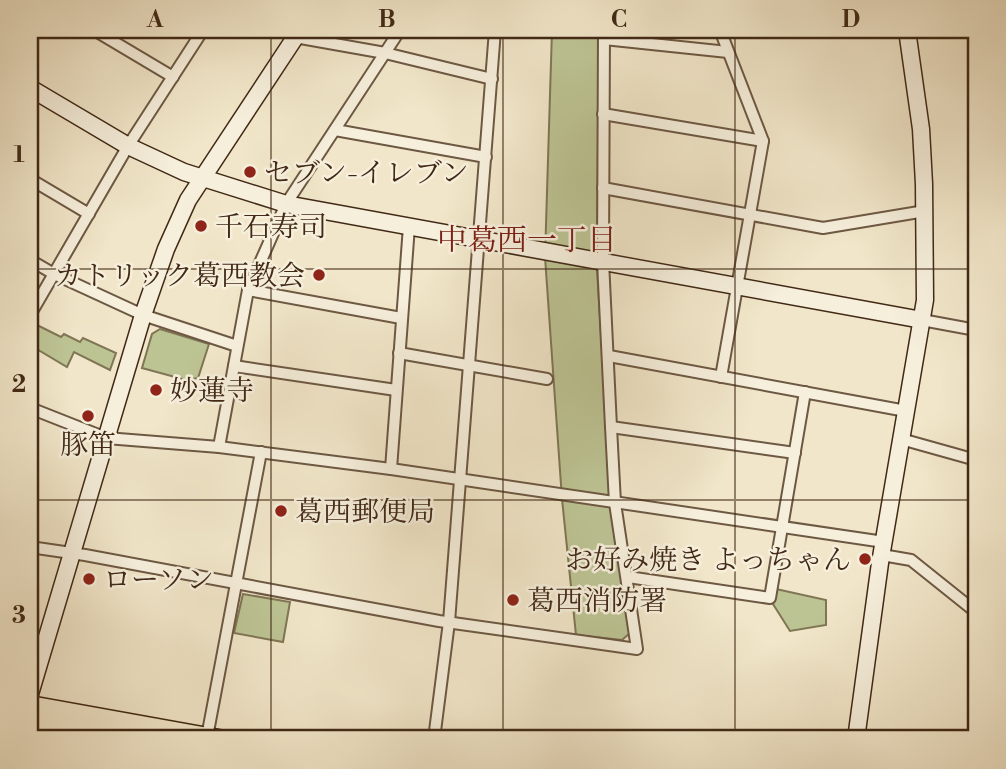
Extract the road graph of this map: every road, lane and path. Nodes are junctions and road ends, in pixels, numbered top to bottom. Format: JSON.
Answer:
{"nodes":[{"id":1,"x":203,"y":30,"type":"edge"},
{"id":2,"x":279,"y":30,"type":"edge"},
{"id":3,"x":400,"y":30,"type":"edge"},
{"id":4,"x":495,"y":30,"type":"edge"},
{"id":5,"x":720,"y":30,"type":"edge"},
{"id":6,"x":907,"y":30,"type":"edge"},
{"id":7,"x":97,"y":31,"type":"edge"},
{"id":8,"x":298,"y":33,"type":"edge"},
{"id":9,"x":604,"y":34,"type":"edge"},
{"id":10,"x":385,"y":52,"type":"junction"},
{"id":11,"x":728,"y":52,"type":"junction"},
{"id":12,"x":173,"y":77,"type":"junction"},
{"id":13,"x":492,"y":79,"type":"junction"},
{"id":14,"x":30,"y":88,"type":"edge"},
{"id":15,"x":603,"y":114,"type":"junction"},
{"id":16,"x":335,"y":130,"type":"junction"},
{"id":17,"x":763,"y":141,"type":"junction"},
{"id":18,"x":128,"y":146,"type":"junction"},
{"id":19,"x":486,"y":157,"type":"junction"},
{"id":20,"x":30,"y":179,"type":"edge"},
{"id":21,"x":202,"y":179,"type":"junction"},
{"id":22,"x":603,"y":188,"type":"junction"},
{"id":23,"x":286,"y":204,"type":"junction"},
{"id":24,"x":925,"y":211,"type":"junction"},
{"id":25,"x":89,"y":214,"type":"junction"},
{"id":26,"x":749,"y":216,"type":"junction"},
{"id":27,"x":409,"y":226,"type":"junction"},
{"id":28,"x":479,"y":240,"type":"junction"},
{"id":29,"x":30,"y":260,"type":"edge"},
{"id":30,"x":603,"y":261,"type":"junction"},
{"id":31,"x":54,"y":274,"type":"junction"},
{"id":32,"x":737,"y":287,"type":"junction"},
{"id":33,"x":248,"y":290,"type":"junction"},
{"id":34,"x":30,"y":315,"type":"edge"},
{"id":35,"x":143,"y":315,"type":"junction"},
{"id":36,"x":401,"y":318,"type":"junction"},
{"id":37,"x":922,"y":320,"type":"junction"},
{"id":38,"x":976,"y":330,"type":"edge"},
{"id":39,"x":237,"y":346,"type":"junction"},
{"id":40,"x":399,"y":353,"type":"junction"},
{"id":41,"x":609,"y":356,"type":"junction"},
{"id":42,"x":468,"y":365,"type":"junction"},
{"id":43,"x":234,"y":366,"type":"junction"},
{"id":44,"x":721,"y":377,"type":"junction"},
{"id":45,"x":547,"y":379,"type":"dead end"},
{"id":46,"x":396,"y":390,"type":"junction"},
{"id":47,"x":805,"y":393,"type":"junction"},
{"id":48,"x":30,"y":408,"type":"edge"},
{"id":49,"x":906,"y":411,"type":"junction"},
{"id":50,"x":611,"y":427,"type":"junction"},
{"id":51,"x":106,"y":438,"type":"junction"},
{"id":52,"x":901,"y":439,"type":"junction"},
{"id":53,"x":219,"y":447,"type":"junction"},
{"id":54,"x":261,"y":452,"type":"junction"},
{"id":55,"x":795,"y":453,"type":"junction"},
{"id":56,"x":976,"y":460,"type":"edge"},
{"id":57,"x":391,"y":469,"type":"junction"},
{"id":58,"x":460,"y":480,"type":"junction"},
{"id":59,"x":615,"y":503,"type":"junction"},
{"id":60,"x":782,"y":526,"type":"junction"},
{"id":61,"x":30,"y":547,"type":"edge"},
{"id":62,"x":883,"y":548,"type":"junction"},
{"id":63,"x":71,"y":554,"type":"junction"},
{"id":64,"x":628,"y":577,"type":"junction"},
{"id":65,"x":236,"y":583,"type":"junction"},
{"id":66,"x":976,"y":612,"type":"edge"},
{"id":67,"x":449,"y":622,"type":"junction"},
{"id":68,"x":30,"y":694,"type":"edge"},
{"id":69,"x":30,"y":705,"type":"edge"},
{"id":70,"x":30,"y":719,"type":"edge"},
{"id":71,"x":213,"y":738,"type":"edge"},
{"id":72,"x":135,"y":739,"type":"edge"},
{"id":73,"x":433,"y":739,"type":"edge"},
{"id":74,"x":856,"y":739,"type":"edge"}],
"edges":[{"from":1,"to":12,"type":"street"},
{"from":2,"to":8,"type":"street"},
{"from":3,"to":10,"type":"street"},
{"from":4,"to":13,"type":"street"},
{"from":5,"to":11,"type":"street"},
{"from":6,"to":24,"type":"street"},
{"from":7,"to":12,"type":"street"},
{"from":8,"to":10,"type":"street"},
{"from":8,"to":21,"type":"street"},
{"from":9,"to":11,"type":"street"},
{"from":9,"to":15,"type":"street"},
{"from":10,"to":13,"type":"street"},
{"from":10,"to":16,"type":"street"},
{"from":11,"to":17,"type":"street"},
{"from":12,"to":18,"type":"street"},
{"from":13,"to":19,"type":"street"},
{"from":14,"to":18,"type":"street"},
{"from":15,"to":17,"type":"street"},
{"from":15,"to":22,"type":"street"},
{"from":16,"to":19,"type":"street"},
{"from":16,"to":23,"type":"street"},
{"from":17,"to":26,"type":"street"},
{"from":18,"to":21,"type":"street"},
{"from":18,"to":25,"type":"street"},
{"from":19,"to":28,"type":"street"},
{"from":20,"to":25,"type":"street"},
{"from":21,"to":23,"type":"street"},
{"from":21,"to":35,"type":"street"},
{"from":22,"to":26,"type":"street"},
{"from":22,"to":30,"type":"street"},
{"from":23,"to":27,"type":"street"},
{"from":23,"to":33,"type":"street"},
{"from":24,"to":26,"type":"street"},
{"from":24,"to":37,"type":"street"},
{"from":25,"to":31,"type":"street"},
{"from":26,"to":32,"type":"street"},
{"from":27,"to":28,"type":"street"},
{"from":27,"to":36,"type":"street"},
{"from":28,"to":30,"type":"street"},
{"from":28,"to":42,"type":"street"},
{"from":29,"to":31,"type":"street"},
{"from":30,"to":32,"type":"street"},
{"from":30,"to":41,"type":"street"},
{"from":31,"to":34,"type":"street"},
{"from":31,"to":35,"type":"street"},
{"from":32,"to":37,"type":"street"},
{"from":32,"to":44,"type":"street"},
{"from":33,"to":36,"type":"street"},
{"from":33,"to":39,"type":"street"},
{"from":35,"to":39,"type":"street"},
{"from":35,"to":51,"type":"street"},
{"from":36,"to":40,"type":"street"},
{"from":37,"to":38,"type":"street"},
{"from":37,"to":49,"type":"street"},
{"from":39,"to":43,"type":"street"},
{"from":40,"to":42,"type":"street"},
{"from":40,"to":46,"type":"street"},
{"from":41,"to":44,"type":"street"},
{"from":41,"to":50,"type":"street"},
{"from":42,"to":45,"type":"street"},
{"from":42,"to":58,"type":"street"},
{"from":43,"to":46,"type":"street"},
{"from":43,"to":53,"type":"street"},
{"from":44,"to":47,"type":"street"},
{"from":46,"to":57,"type":"street"},
{"from":47,"to":49,"type":"street"},
{"from":47,"to":55,"type":"street"},
{"from":48,"to":51,"type":"street"},
{"from":49,"to":52,"type":"street"},
{"from":50,"to":55,"type":"street"},
{"from":50,"to":59,"type":"street"},
{"from":51,"to":53,"type":"street"},
{"from":51,"to":63,"type":"street"},
{"from":52,"to":56,"type":"street"},
{"from":52,"to":62,"type":"street"},
{"from":53,"to":54,"type":"street"},
{"from":54,"to":57,"type":"street"},
{"from":54,"to":65,"type":"street"},
{"from":55,"to":60,"type":"street"},
{"from":57,"to":58,"type":"street"},
{"from":58,"to":59,"type":"street"},
{"from":58,"to":67,"type":"street"},
{"from":59,"to":60,"type":"street"},
{"from":59,"to":64,"type":"street"},
{"from":60,"to":62,"type":"street"},
{"from":60,"to":64,"type":"street"},
{"from":61,"to":63,"type":"street"},
{"from":62,"to":66,"type":"street"},
{"from":62,"to":74,"type":"street"},
{"from":63,"to":65,"type":"street"},
{"from":63,"to":68,"type":"street"},
{"from":64,"to":67,"type":"street"},
{"from":65,"to":67,"type":"street"},
{"from":65,"to":71,"type":"street"},
{"from":67,"to":73,"type":"street"},
{"from":69,"to":71,"type":"main road"},
{"from":70,"to":72,"type":"main road"}]}
